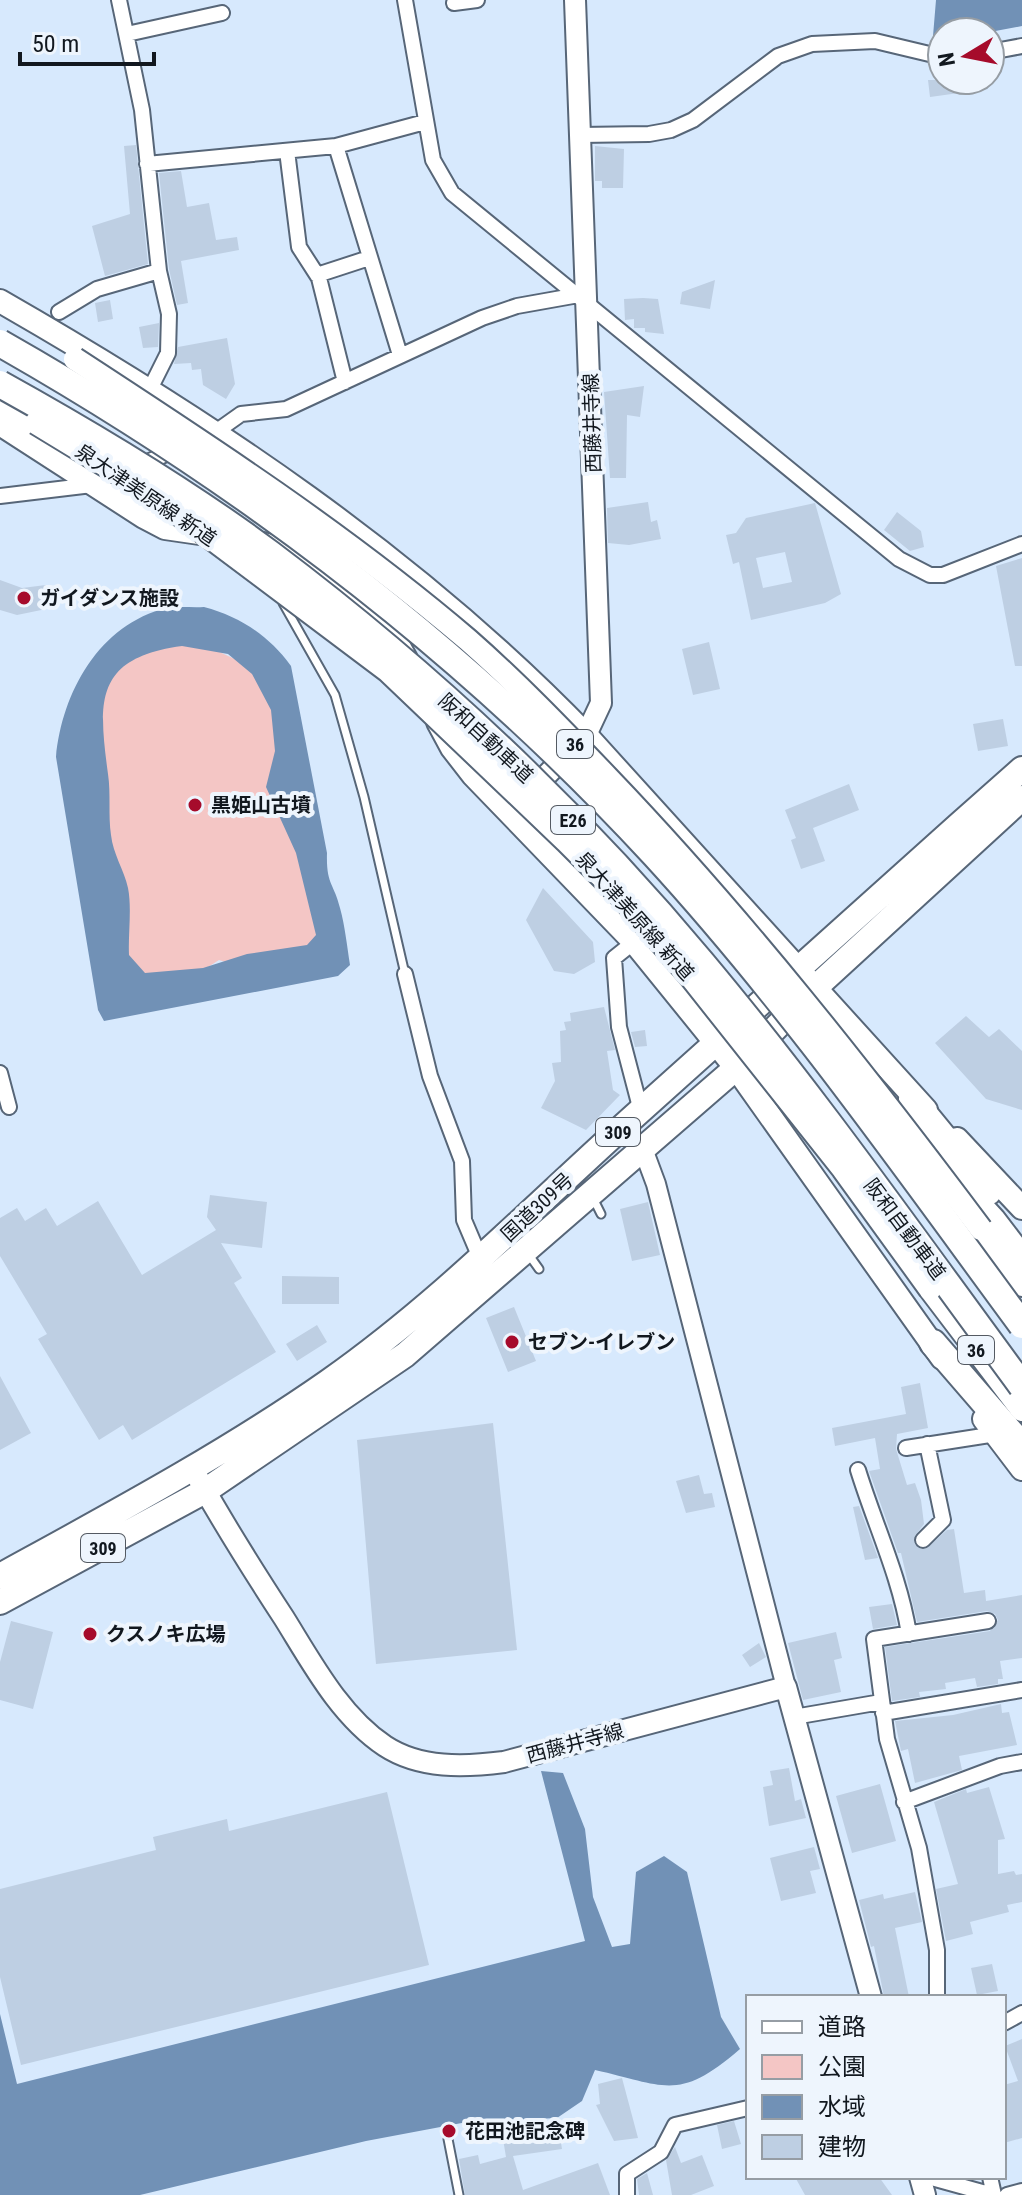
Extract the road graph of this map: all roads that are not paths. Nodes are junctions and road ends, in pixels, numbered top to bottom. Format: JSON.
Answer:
{"nodes":[{"id":1,"x":119,"y":0,"type":"edge"},
{"id":2,"x":405,"y":0,"type":"edge"},
{"id":3,"x":477,"y":0,"type":"edge"},
{"id":4,"x":575,"y":0,"type":"edge"},
{"id":5,"x":454,"y":3,"type":"dead end"},
{"id":6,"x":222,"y":13,"type":"dead end"},
{"id":7,"x":127,"y":34,"type":"junction"},
{"id":8,"x":926,"y":53,"type":"edge"},
{"id":9,"x":425,"y":122,"type":"junction"},
{"id":10,"x":580,"y":135,"type":"junction"},
{"id":11,"x":336,"y":146,"type":"junction"},
{"id":12,"x":287,"y":151,"type":"junction"},
{"id":13,"x":147,"y":164,"type":"junction"},
{"id":14,"x":369,"y":258,"type":"junction"},
{"id":15,"x":159,"y":271,"type":"junction"},
{"id":16,"x":317,"y":275,"type":"junction"},
{"id":17,"x":0,"y":301,"type":"edge"},
{"id":18,"x":580,"y":302,"type":"junction"},
{"id":19,"x":59,"y":312,"type":"dead end"},
{"id":20,"x":0,"y":317,"type":"edge"},
{"id":21,"x":0,"y":343,"type":"edge"},
{"id":22,"x":400,"y":355,"type":"junction"},
{"id":23,"x":345,"y":382,"type":"junction"},
{"id":24,"x":0,"y":384,"type":"edge"},
{"id":25,"x":149,"y":391,"type":"junction"},
{"id":26,"x":0,"y":404,"type":"edge"},
{"id":27,"x":0,"y":424,"type":"edge"},
{"id":28,"x":216,"y":433,"type":"junction"},
{"id":29,"x":92,"y":485,"type":"junction"},
{"id":30,"x":0,"y":496,"type":"edge"},
{"id":31,"x":1022,"y":544,"type":"edge"},
{"id":32,"x":259,"y":562,"type":"dead end"},
{"id":33,"x":586,"y":735,"type":"junction"},
{"id":34,"x":1022,"y":769,"type":"edge"},
{"id":35,"x":1022,"y":798,"type":"edge"},
{"id":36,"x":511,"y":812,"type":"junction"},
{"id":37,"x":634,"y":942,"type":"junction"},
{"id":38,"x":798,"y":969,"type":"junction"},
{"id":39,"x":405,"y":974,"type":"joint"},
{"id":40,"x":816,"y":987,"type":"junction"},
{"id":41,"x":718,"y":1045,"type":"junction"},
{"id":42,"x":736,"y":1068,"type":"junction"},
{"id":43,"x":0,"y":1073,"type":"edge"},
{"id":44,"x":904,"y":1106,"type":"junction"},
{"id":45,"x":9,"y":1107,"type":"dead end"},
{"id":46,"x":641,"y":1111,"type":"junction"},
{"id":47,"x":643,"y":1149,"type":"junction"},
{"id":48,"x":1022,"y":1208,"type":"edge"},
{"id":49,"x":986,"y":1224,"type":"junction"},
{"id":50,"x":1022,"y":1235,"type":"edge"},
{"id":51,"x":1022,"y":1259,"type":"edge"},
{"id":52,"x":481,"y":1260,"type":"junction"},
{"id":53,"x":1022,"y":1285,"type":"edge"},
{"id":54,"x":1022,"y":1325,"type":"edge"},
{"id":55,"x":933,"y":1343,"type":"junction"},
{"id":56,"x":1022,"y":1386,"type":"edge"},
{"id":57,"x":1022,"y":1410,"type":"edge"},
{"id":58,"x":996,"y":1434,"type":"junction"},
{"id":59,"x":927,"y":1444,"type":"junction"},
{"id":60,"x":1022,"y":1446,"type":"edge"},
{"id":61,"x":906,"y":1448,"type":"dead end"},
{"id":62,"x":191,"y":1466,"type":"junction"},
{"id":63,"x":1022,"y":1469,"type":"edge"},
{"id":64,"x":858,"y":1470,"type":"dead end"},
{"id":65,"x":205,"y":1491,"type":"junction"},
{"id":66,"x":923,"y":1540,"type":"dead end"},
{"id":67,"x":0,"y":1576,"type":"edge"},
{"id":68,"x":0,"y":1602,"type":"edge"},
{"id":69,"x":988,"y":1621,"type":"dead end"},
{"id":70,"x":909,"y":1634,"type":"junction"},
{"id":71,"x":786,"y":1687,"type":"junction"},
{"id":72,"x":1022,"y":1690,"type":"edge"},
{"id":73,"x":882,"y":1707,"type":"junction"},
{"id":74,"x":794,"y":1717,"type":"junction"},
{"id":75,"x":1022,"y":1762,"type":"edge"},
{"id":76,"x":904,"y":1802,"type":"junction"},
{"id":77,"x":870,"y":1995,"type":"edge"},
{"id":78,"x":937,"y":1995,"type":"edge"},
{"id":79,"x":746,"y":2108,"type":"edge"},
{"id":80,"x":448,"y":2139,"type":"dead end"},
{"id":81,"x":935,"y":2179,"type":"edge"},
{"id":82,"x":1022,"y":2191,"type":"edge"},
{"id":83,"x":459,"y":2195,"type":"edge"},
{"id":84,"x":627,"y":2195,"type":"edge"},
{"id":85,"x":994,"y":2195,"type":"edge"},
{"id":86,"x":1007,"y":2195,"type":"edge"}],
"edges":[{"from":1,"to":7,"type":"street"},
{"from":2,"to":9,"type":"street"},
{"from":3,"to":5,"type":"street"},
{"from":4,"to":10,"type":"main road","name":"西藤井寺線"},
{"from":6,"to":7,"type":"street"},
{"from":7,"to":13,"type":"street"},
{"from":8,"to":10,"type":"street"},
{"from":9,"to":11,"type":"street"},
{"from":9,"to":18,"type":"street"},
{"from":10,"to":18,"type":"main road","name":"西藤井寺線"},
{"from":11,"to":12,"type":"street"},
{"from":11,"to":14,"type":"street"},
{"from":12,"to":13,"type":"street"},
{"from":12,"to":16,"type":"street"},
{"from":13,"to":15,"type":"street"},
{"from":14,"to":16,"type":"street"},
{"from":14,"to":22,"type":"street"},
{"from":15,"to":19,"type":"street"},
{"from":15,"to":25,"type":"street"},
{"from":16,"to":23,"type":"street"},
{"from":17,"to":25,"type":"main road","number":"36"},
{"from":18,"to":22,"type":"street"},
{"from":18,"to":31,"type":"street"},
{"from":18,"to":33,"type":"main road","name":"西藤井寺線"},
{"from":20,"to":44,"type":"main road","number":"36","bridge":true},
{"from":21,"to":54,"type":"highway","name":"阪和自動車道","number":"E26","bridge":true},
{"from":22,"to":23,"type":"street"},
{"from":23,"to":28,"type":"street"},
{"from":24,"to":56,"type":"highway","name":"阪和自動車道","number":"E26","bridge":true},
{"from":25,"to":28,"type":"main road","number":"36"},
{"from":26,"to":57,"type":"main road","name":"泉大津美原線 新道","number":"36","bridge":true},
{"from":27,"to":29,"type":"main road","number":"36"},
{"from":28,"to":29,"type":"street"},
{"from":28,"to":33,"type":"main road","number":"36"},
{"from":29,"to":30,"type":"street"},
{"from":29,"to":36,"type":"main road","number":"36"},
{"from":32,"to":39,"type":"lane"},
{"from":33,"to":36,"type":"main road","name":"西藤井寺線"},
{"from":33,"to":38,"type":"main road","number":"36"},
{"from":34,"to":38,"type":"highway","name":"国道309号","number":"309"},
{"from":35,"to":40,"type":"highway","name":"国道309号","number":"309"},
{"from":36,"to":37,"type":"main road","number":"36"},
{"from":37,"to":41,"type":"main road","number":"36"},
{"from":37,"to":46,"type":"street"},
{"from":38,"to":40,"type":"main road","number":"36"},
{"from":38,"to":41,"type":"highway","name":"国道309号","number":"309"},
{"from":39,"to":52,"type":"street"},
{"from":40,"to":42,"type":"highway","name":"国道309号","number":"309"},
{"from":40,"to":44,"type":"main road","number":"36"},
{"from":41,"to":42,"type":"main road","number":"36"},
{"from":41,"to":46,"type":"highway","name":"国道309号","number":"309"},
{"from":42,"to":47,"type":"highway","name":"国道309号","number":"309"},
{"from":42,"to":55,"type":"main road","number":"36"},
{"from":43,"to":45,"type":"street"},
{"from":44,"to":48,"type":"main road","number":"36"},
{"from":44,"to":49,"type":"highway","bridge":true},
{"from":44,"to":50,"type":"highway"},
{"from":46,"to":52,"type":"highway","name":"国道309号","number":"309"},
{"from":47,"to":65,"type":"highway","name":"国道309号","number":"309"},
{"from":47,"to":71,"type":"street"},
{"from":49,"to":51,"type":"highway"},
{"from":49,"to":53,"type":"main road"},
{"from":52,"to":62,"type":"highway","name":"国道309号","number":"309"},
{"from":55,"to":58,"type":"main road","number":"36"},
{"from":55,"to":60,"type":"highway"},
{"from":58,"to":59,"type":"street"},
{"from":58,"to":63,"type":"main road","number":"36"},
{"from":59,"to":61,"type":"street"},
{"from":59,"to":66,"type":"street"},
{"from":62,"to":65,"type":"main road","name":"西藤井寺線"},
{"from":62,"to":67,"type":"highway","name":"国道309号","number":"309"},
{"from":64,"to":70,"type":"street"},
{"from":65,"to":68,"type":"highway","name":"国道309号","number":"309"},
{"from":65,"to":71,"type":"main road","name":"西藤井寺線"},
{"from":69,"to":70,"type":"street"},
{"from":70,"to":73,"type":"street"},
{"from":71,"to":74,"type":"main road"},
{"from":72,"to":73,"type":"street"},
{"from":73,"to":74,"type":"street"},
{"from":73,"to":76,"type":"street"},
{"from":74,"to":77,"type":"main road"},
{"from":75,"to":76,"type":"street"},
{"from":76,"to":78,"type":"street"},
{"from":79,"to":84,"type":"street"},
{"from":80,"to":83,"type":"lane"},
{"from":81,"to":85,"type":"street"},
{"from":82,"to":86,"type":"street"}]}
